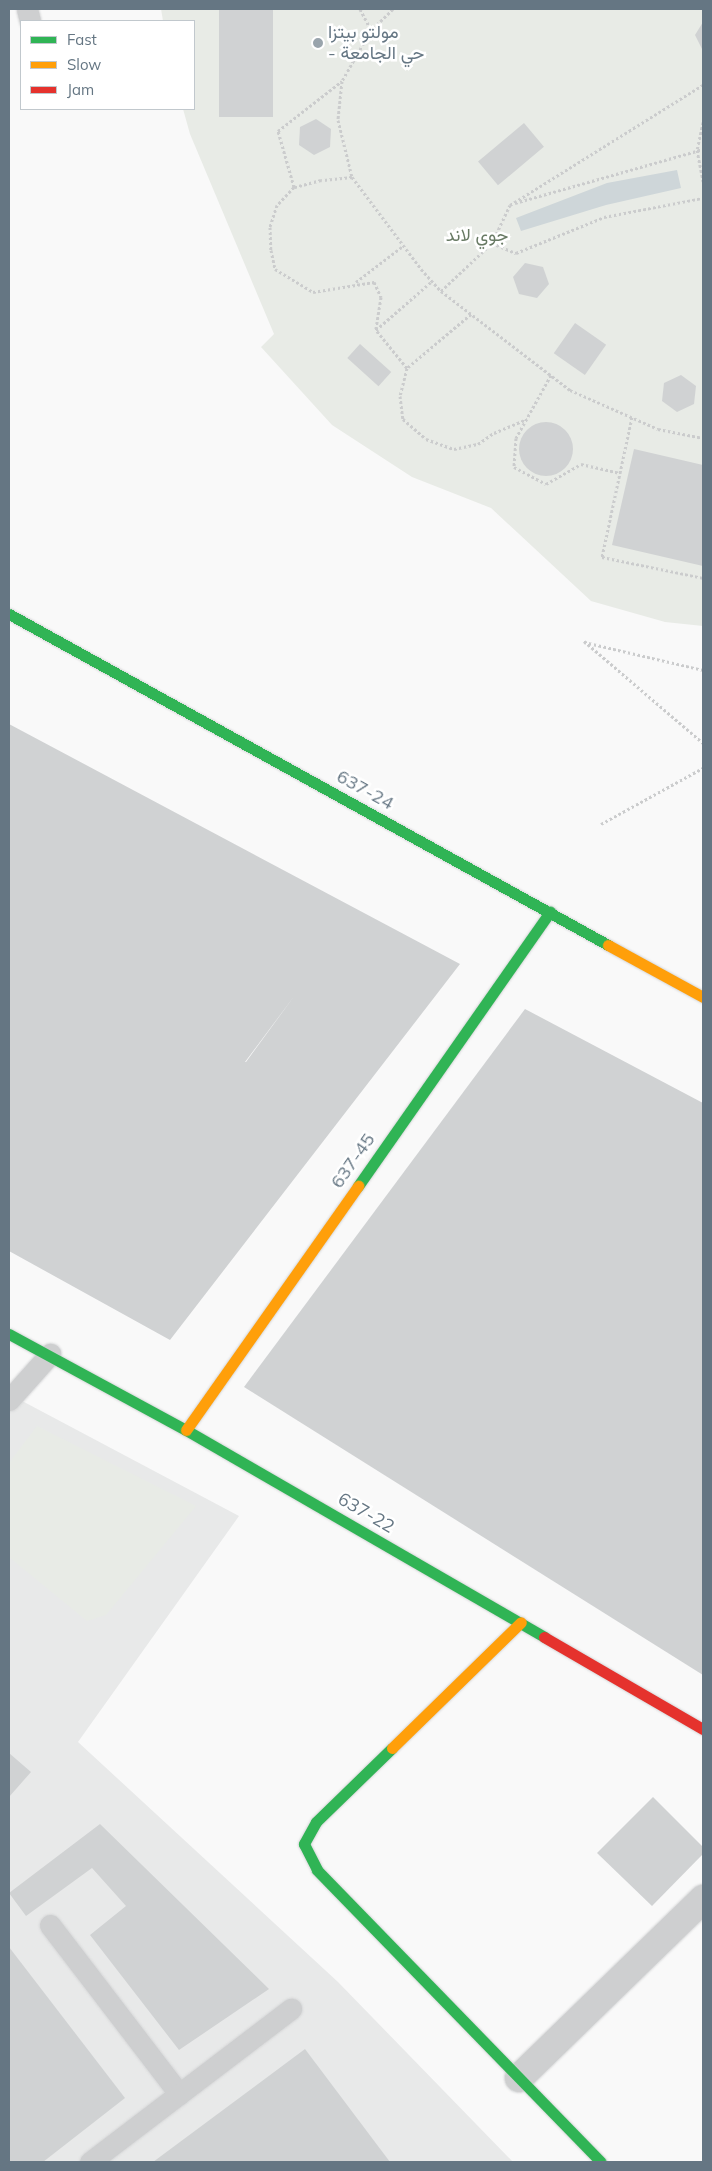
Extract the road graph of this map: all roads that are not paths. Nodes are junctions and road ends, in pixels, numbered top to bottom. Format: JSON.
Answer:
{"nodes":[{"id":1,"x":9,"y":614,"type":"edge"},
{"id":2,"x":550,"y":912,"type":"junction"},
{"id":3,"x":703,"y":997,"type":"edge"},
{"id":4,"x":15,"y":1335,"type":"edge"},
{"id":5,"x":50,"y":1354,"type":"junction"},
{"id":6,"x":9,"y":1400,"type":"edge"},
{"id":7,"x":186,"y":1430,"type":"junction"},
{"id":8,"x":520,"y":1622,"type":"junction"},
{"id":9,"x":703,"y":1729,"type":"edge"},
{"id":10,"x":703,"y":1899,"type":"edge"},
{"id":11,"x":50,"y":1925,"type":"dead end"},
{"id":12,"x":291,"y":2009,"type":"dead end"},
{"id":13,"x":519,"y":2078,"type":"junction"},
{"id":14,"x":180,"y":2094,"type":"junction"},
{"id":15,"x":90,"y":2162,"type":"edge"},
{"id":16,"x":601,"y":2162,"type":"edge"}],
"edges":[{"from":1,"to":2,"type":"street","name":"637-24"},
{"from":2,"to":3,"type":"street","name":"637-24"},
{"from":2,"to":7,"type":"street","name":"637-45"},
{"from":4,"to":5,"type":"street","name":"637-22"},
{"from":5,"to":6,"type":"lane"},
{"from":5,"to":7,"type":"street","name":"637-22"},
{"from":7,"to":8,"type":"street","name":"637-22"},
{"from":8,"to":9,"type":"street","name":"637-22"},
{"from":8,"to":13,"type":"street"},
{"from":10,"to":13,"type":"street"},
{"from":11,"to":14,"type":"lane"},
{"from":12,"to":14,"type":"lane"},
{"from":13,"to":16,"type":"street"},
{"from":14,"to":15,"type":"lane"}]}
